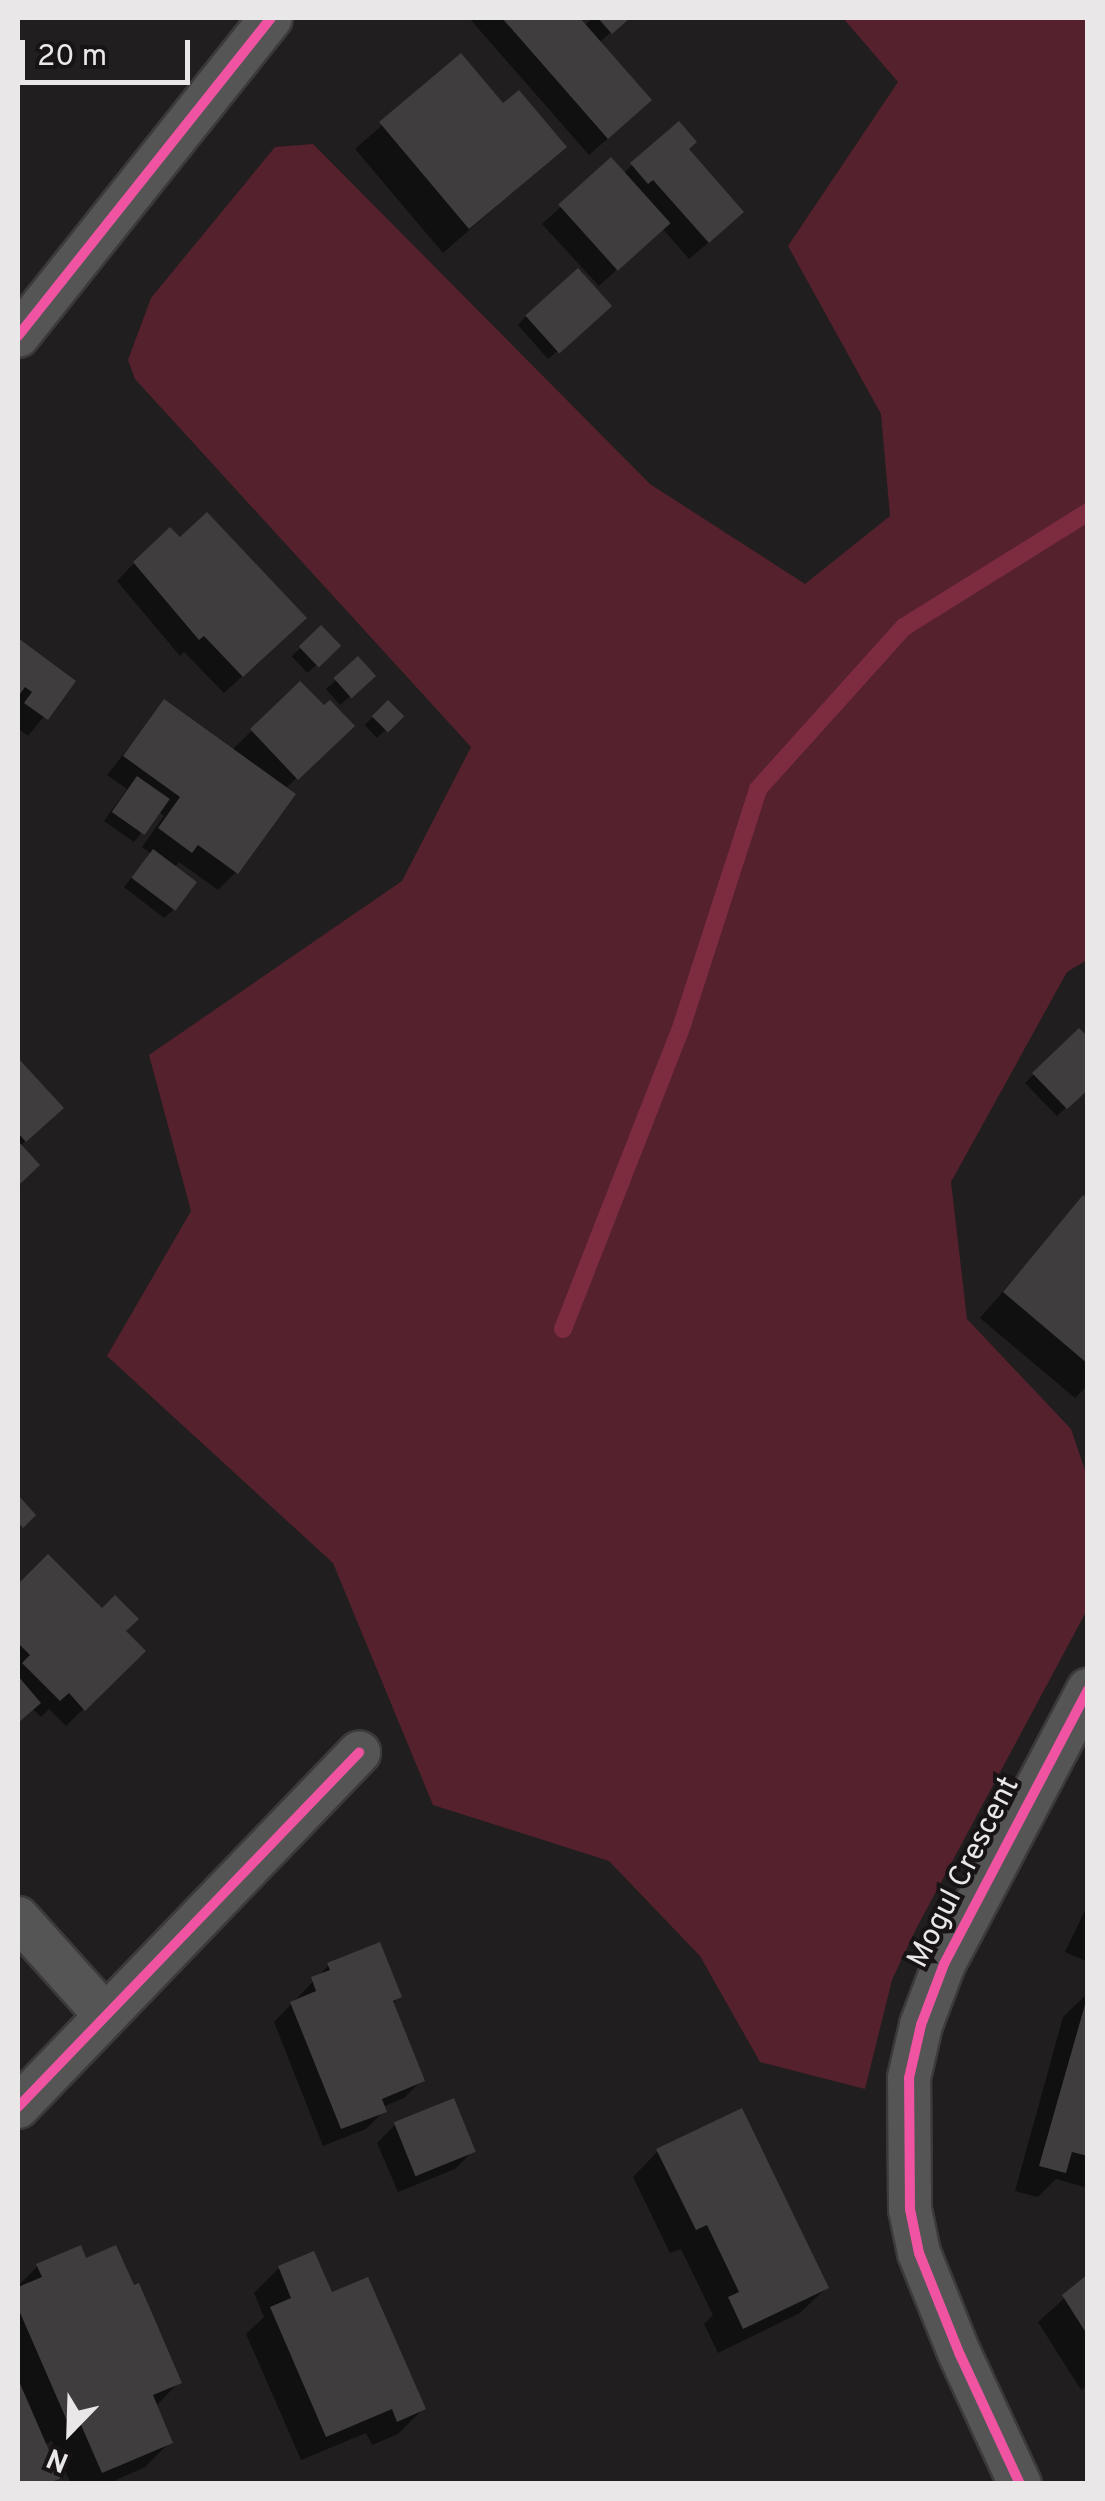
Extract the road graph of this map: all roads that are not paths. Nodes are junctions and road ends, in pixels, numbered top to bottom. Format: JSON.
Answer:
{"nodes":[{"id":1,"x":271,"y":18,"type":"edge"},
{"id":2,"x":18,"y":336,"type":"edge"},
{"id":3,"x":1088,"y":1690,"type":"edge"},
{"id":4,"x":359,"y":1753,"type":"dead end"},
{"id":5,"x":18,"y":1918,"type":"edge"},
{"id":6,"x":105,"y":2015,"type":"junction"},
{"id":7,"x":18,"y":2107,"type":"edge"},
{"id":8,"x":1020,"y":2484,"type":"edge"}],
"edges":[{"from":1,"to":2,"type":"street"},
{"from":3,"to":8,"type":"street","name":"Mogul Crescent"},
{"from":4,"to":6,"type":"street"},
{"from":5,"to":6,"type":"street"},
{"from":6,"to":7,"type":"street"}]}
